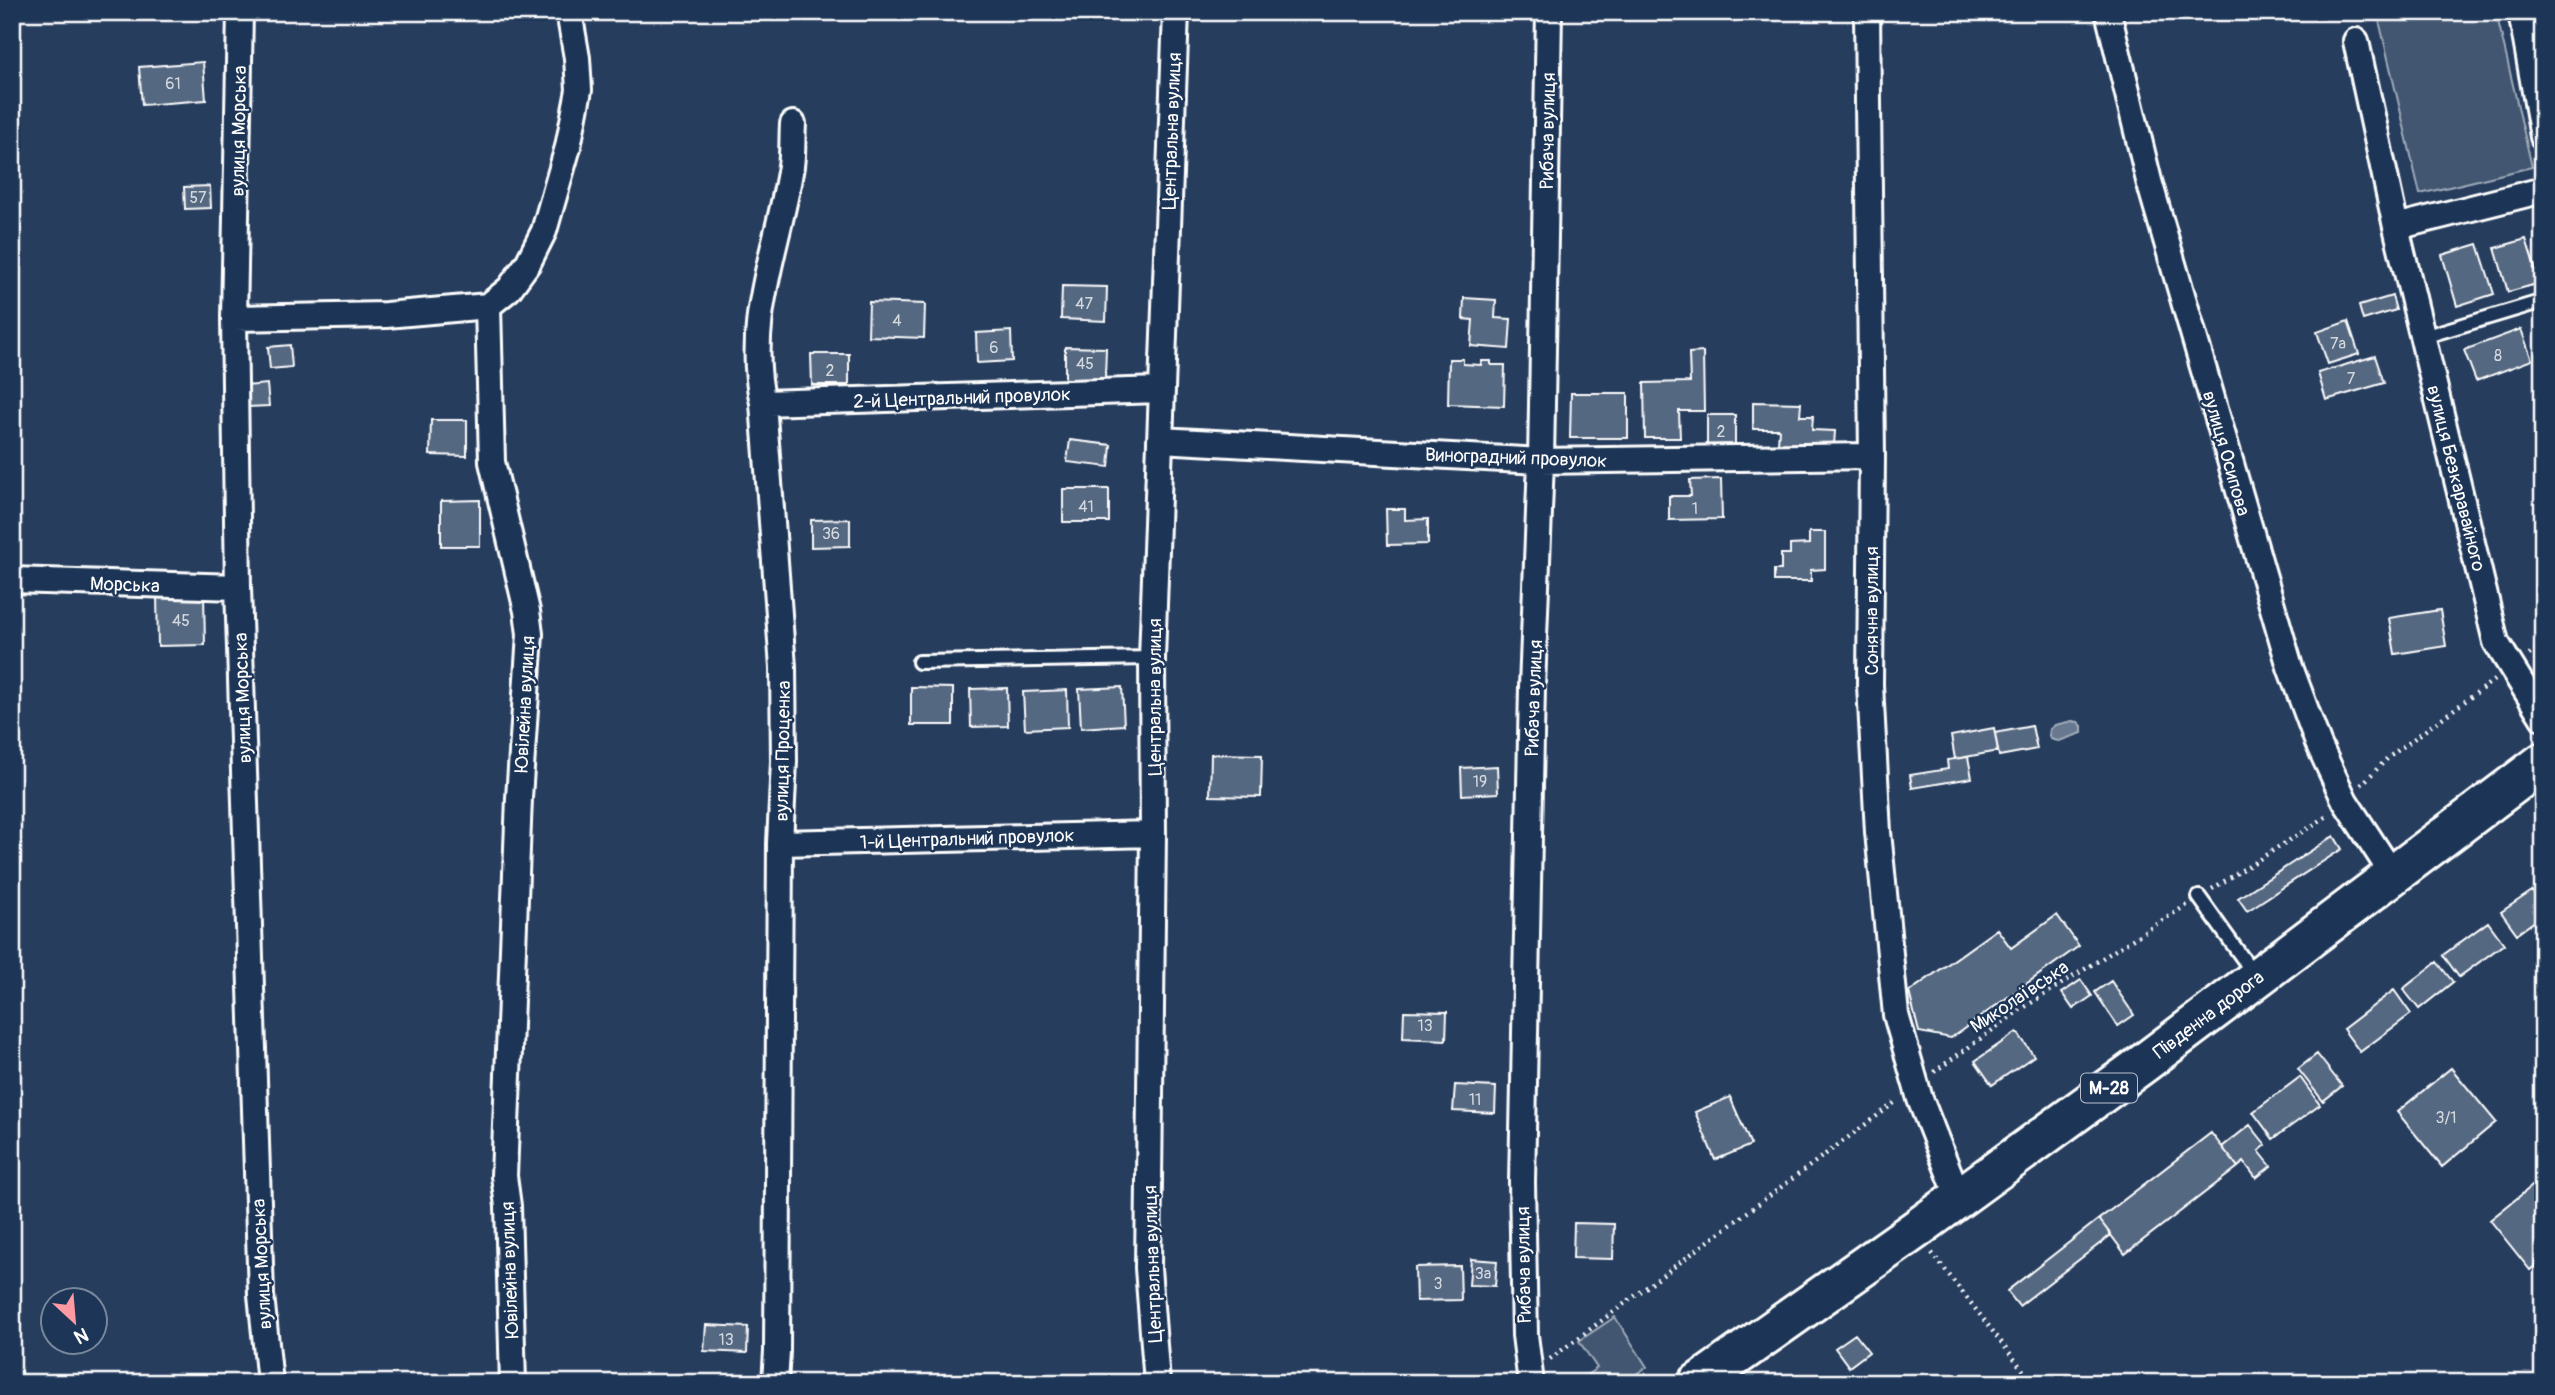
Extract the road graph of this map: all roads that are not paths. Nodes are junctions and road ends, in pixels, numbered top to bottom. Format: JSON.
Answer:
{"nodes":[{"id":1,"x":240,"y":12,"type":"edge"},
{"id":2,"x":569,"y":12,"type":"edge"},
{"id":3,"x":1176,"y":12,"type":"edge"},
{"id":4,"x":1549,"y":12,"type":"edge"},
{"id":5,"x":1867,"y":12,"type":"edge"},
{"id":6,"x":2109,"y":12,"type":"edge"},
{"id":7,"x":2521,"y":12,"type":"edge"},
{"id":8,"x":2356,"y":41,"type":"dead end"},
{"id":9,"x":793,"y":124,"type":"dead end"},
{"id":10,"x":2543,"y":137,"type":"edge"},
{"id":11,"x":2543,"y":190,"type":"edge"},
{"id":12,"x":2396,"y":227,"type":"junction"},
{"id":13,"x":2543,"y":301,"type":"edge"},
{"id":14,"x":488,"y":306,"type":"junction"},
{"id":15,"x":234,"y":318,"type":"junction"},
{"id":16,"x":2423,"y":337,"type":"junction"},
{"id":17,"x":1160,"y":390,"type":"junction"},
{"id":18,"x":763,"y":403,"type":"junction"},
{"id":19,"x":1160,"y":440,"type":"junction"},
{"id":20,"x":1871,"y":456,"type":"junction"},
{"id":21,"x":1541,"y":461,"type":"junction"},
{"id":22,"x":12,"y":580,"type":"edge"},
{"id":23,"x":238,"y":587,"type":"junction"},
{"id":24,"x":1152,"y":658,"type":"junction"},
{"id":25,"x":919,"y":662,"type":"dead end"},
{"id":26,"x":2543,"y":718,"type":"edge"},
{"id":27,"x":2543,"y":762,"type":"edge"},
{"id":28,"x":1153,"y":834,"type":"junction"},
{"id":29,"x":780,"y":843,"type":"junction"},
{"id":30,"x":2393,"y":875,"type":"junction"},
{"id":31,"x":2199,"y":897,"type":"road end"},
{"id":32,"x":2256,"y":977,"type":"junction"},
{"id":33,"x":1959,"y":1198,"type":"junction"},
{"id":34,"x":1530,"y":1379,"type":"edge"},
{"id":35,"x":270,"y":1383,"type":"edge"},
{"id":36,"x":513,"y":1383,"type":"edge"},
{"id":37,"x":775,"y":1383,"type":"edge"},
{"id":38,"x":1157,"y":1383,"type":"edge"},
{"id":39,"x":1698,"y":1383,"type":"edge"}],
"edges":[{"from":1,"to":15,"type":"street","name":"вулиця Морська"},
{"from":2,"to":14,"type":"street"},
{"from":3,"to":17,"type":"street","name":"Центральна вулиця"},
{"from":4,"to":21,"type":"street","name":"Рибача вулиця"},
{"from":5,"to":20,"type":"street","name":"Сонячна вулиця"},
{"from":6,"to":30,"type":"street","name":"вулиця Осипова"},
{"from":7,"to":10,"type":"street"},
{"from":8,"to":12,"type":"street","name":"вулиця Безкаравайного"},
{"from":9,"to":18,"type":"street","name":"вулиця Проценка"},
{"from":11,"to":12,"type":"street"},
{"from":12,"to":16,"type":"street","name":"вулиця Безкаравайного"},
{"from":13,"to":16,"type":"lane"},
{"from":14,"to":15,"type":"street"},
{"from":14,"to":36,"type":"street","name":"Ювілейна вулиця"},
{"from":15,"to":23,"type":"street","name":"вулиця Морська"},
{"from":16,"to":26,"type":"street","name":"вулиця Безкаравайного"},
{"from":17,"to":18,"type":"street","name":"2-й Центральний провулок"},
{"from":17,"to":19,"type":"street","name":"Центральна вулиця"},
{"from":18,"to":29,"type":"street","name":"вулиця Проценка"},
{"from":19,"to":21,"type":"street","name":"Виноградний провулок"},
{"from":19,"to":24,"type":"street","name":"Центральна вулиця"},
{"from":20,"to":21,"type":"street","name":"Виноградний провулок"},
{"from":20,"to":33,"type":"street","name":"Сонячна вулиця"},
{"from":21,"to":34,"type":"street","name":"Рибача вулиця"},
{"from":22,"to":23,"type":"street","name":"Морська"},
{"from":23,"to":35,"type":"street","name":"вулиця Морська"},
{"from":24,"to":25,"type":"lane"},
{"from":24,"to":28,"type":"street","name":"Центральна вулиця"},
{"from":27,"to":30,"type":"highway","name":"Південна дорога","number":"М-28"},
{"from":28,"to":29,"type":"street","name":"1-й Центральний провулок"},
{"from":28,"to":38,"type":"street","name":"Центральна вулиця"},
{"from":29,"to":37,"type":"street","name":"вулиця Проценка"},
{"from":30,"to":32,"type":"highway","name":"Південна дорога","number":"М-28"},
{"from":31,"to":32,"type":"lane"},
{"from":32,"to":33,"type":"highway","name":"Південна дорога","number":"М-28"},
{"from":33,"to":39,"type":"highway","name":"Південна дорога","number":"М-28"}]}
